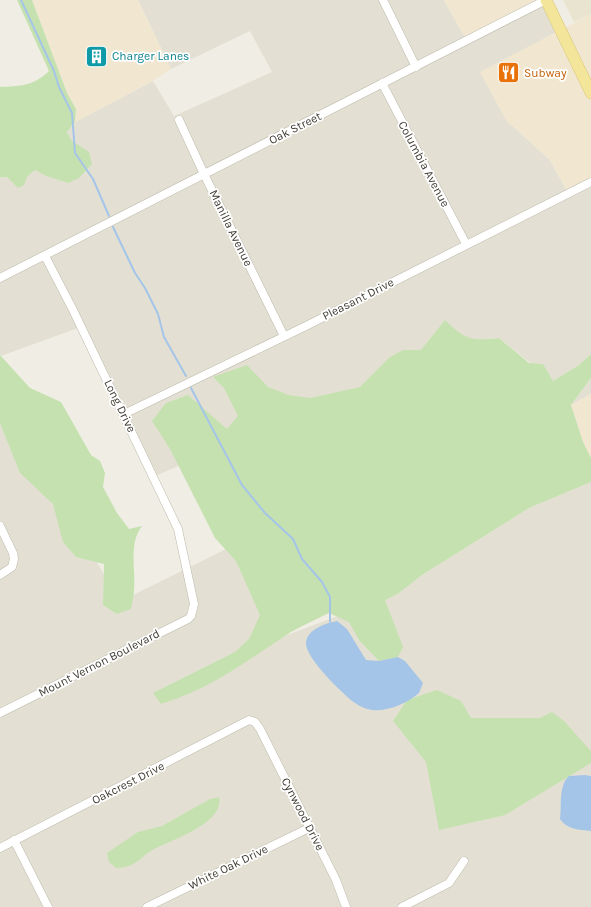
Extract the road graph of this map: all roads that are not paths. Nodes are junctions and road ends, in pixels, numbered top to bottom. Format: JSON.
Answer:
{"nodes":[{"id":1,"x":383,"y":0,"type":"edge"},
{"id":2,"x":546,"y":0,"type":"edge"},
{"id":3,"x":416,"y":67,"type":"junction"},
{"id":4,"x":382,"y":83,"type":"junction"},
{"id":5,"x":591,"y":93,"type":"edge"},
{"id":6,"x":179,"y":120,"type":"dead end"},
{"id":7,"x":204,"y":174,"type":"junction"},
{"id":8,"x":591,"y":182,"type":"edge"},
{"id":9,"x":466,"y":244,"type":"junction"},
{"id":10,"x":45,"y":256,"type":"junction"},
{"id":11,"x":0,"y":278,"type":"edge"},
{"id":12,"x":284,"y":336,"type":"junction"},
{"id":13,"x":124,"y":414,"type":"junction"},
{"id":14,"x":0,"y":526,"type":"edge"},
{"id":15,"x":0,"y":575,"type":"edge"},
{"id":16,"x":193,"y":610,"type":"joint"},
{"id":17,"x":0,"y":713,"type":"edge"},
{"id":18,"x":255,"y":722,"type":"joint"},
{"id":19,"x":309,"y":828,"type":"junction"},
{"id":20,"x":14,"y":840,"type":"junction"},
{"id":21,"x":0,"y":848,"type":"edge"},
{"id":22,"x":464,"y":861,"type":"dead end"},
{"id":23,"x":48,"y":907,"type":"edge"},
{"id":24,"x":147,"y":907,"type":"edge"},
{"id":25,"x":346,"y":907,"type":"edge"},
{"id":26,"x":402,"y":907,"type":"edge"}],
"edges":[{"from":1,"to":3,"type":"street"},
{"from":2,"to":3,"type":"street","name":"Oak Street"},
{"from":2,"to":5,"type":"main road"},
{"from":3,"to":4,"type":"street","name":"Oak Street"},
{"from":4,"to":7,"type":"street","name":"Oak Street"},
{"from":4,"to":9,"type":"street","name":"Columbia Avenue"},
{"from":6,"to":7,"type":"street","name":"Manilla Avenue"},
{"from":7,"to":10,"type":"street","name":"Oak Street"},
{"from":7,"to":12,"type":"street","name":"Manilla Avenue"},
{"from":8,"to":9,"type":"street","name":"Pleasant Drive"},
{"from":9,"to":12,"type":"street","name":"Pleasant Drive"},
{"from":10,"to":11,"type":"street"},
{"from":10,"to":13,"type":"street","name":"Long Drive"},
{"from":12,"to":13,"type":"street","name":"Pleasant Drive"},
{"from":13,"to":16,"type":"street","name":"Long Drive"},
{"from":14,"to":15,"type":"street"},
{"from":16,"to":17,"type":"street","name":"Mount Vernon Boulevard"},
{"from":18,"to":19,"type":"street","name":"Cynwood Drive"},
{"from":18,"to":20,"type":"street","name":"Oakcrest Drive"},
{"from":19,"to":24,"type":"street","name":"White Oak Drive"},
{"from":19,"to":25,"type":"street","name":"Cynwood Drive"},
{"from":20,"to":21,"type":"street","name":"Oakcrest Drive"},
{"from":20,"to":23,"type":"street"},
{"from":22,"to":26,"type":"street"}]}
